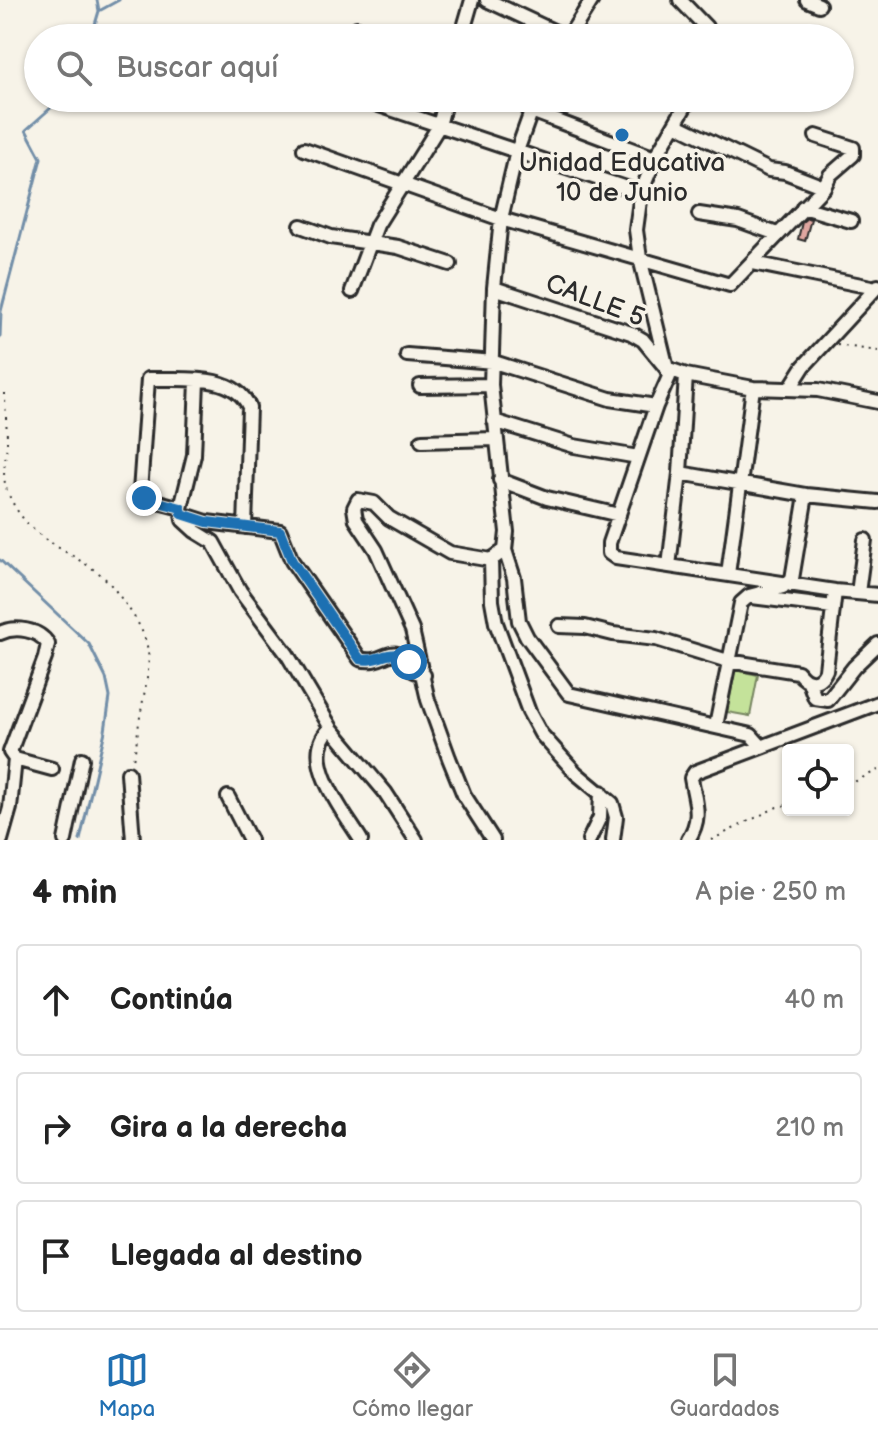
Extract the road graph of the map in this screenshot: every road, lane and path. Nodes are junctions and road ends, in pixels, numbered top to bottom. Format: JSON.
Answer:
{"nodes":[{"id":1,"x":472,"y":0,"type":"edge"},
{"id":2,"x":487,"y":0,"type":"edge"},
{"id":3,"x":592,"y":0,"type":"edge"},
{"id":4,"x":680,"y":0,"type":"edge"},
{"id":5,"x":465,"y":24,"type":"edge"},
{"id":6,"x":538,"y":24,"type":"edge"},
{"id":7,"x":577,"y":24,"type":"edge"},
{"id":8,"x":703,"y":24,"type":"edge"},
{"id":9,"x":398,"y":112,"type":"edge"},
{"id":10,"x":442,"y":112,"type":"edge"},
{"id":11,"x":531,"y":112,"type":"edge"},
{"id":12,"x":552,"y":112,"type":"edge"},
{"id":13,"x":682,"y":112,"type":"edge"},
{"id":14,"x":675,"y":124,"type":"junction"},
{"id":15,"x":439,"y":126,"type":"junction"},
{"id":16,"x":816,"y":136,"type":"dead end"},
{"id":17,"x":304,"y":149,"type":"dead end"},
{"id":18,"x":517,"y":151,"type":"junction"},
{"id":19,"x":655,"y":158,"type":"junction"},
{"id":20,"x":403,"y":183,"type":"junction"},
{"id":21,"x":824,"y":187,"type":"junction"},
{"id":22,"x":641,"y":193,"type":"junction"},
{"id":23,"x":803,"y":207,"type":"junction"},
{"id":24,"x":699,"y":214,"type":"dead end"},
{"id":25,"x":501,"y":219,"type":"junction"},
{"id":26,"x":851,"y":221,"type":"dead end"},
{"id":27,"x":301,"y":226,"type":"dead end"},
{"id":28,"x":777,"y":234,"type":"junction"},
{"id":29,"x":370,"y":243,"type":"junction"},
{"id":30,"x":640,"y":258,"type":"junction"},
{"id":31,"x":753,"y":263,"type":"junction"},
{"id":32,"x":450,"y":264,"type":"dead end"},
{"id":33,"x":877,"y":287,"type":"edge"},
{"id":34,"x":494,"y":288,"type":"junction"},
{"id":35,"x":352,"y":291,"type":"dead end"},
{"id":36,"x":824,"y":343,"type":"junction"},
{"id":37,"x":878,"y":351,"type":"edge"},
{"id":38,"x":407,"y":355,"type":"dead end"},
{"id":39,"x":494,"y":362,"type":"junction"},
{"id":40,"x":669,"y":370,"type":"junction"},
{"id":41,"x":686,"y":375,"type":"junction"},
{"id":42,"x":197,"y":381,"type":"junction"},
{"id":43,"x":491,"y":385,"type":"junction"},
{"id":44,"x":420,"y":386,"type":"dead end"},
{"id":45,"x":753,"y":388,"type":"junction"},
{"id":46,"x":790,"y":388,"type":"junction"},
{"id":47,"x":5,"y":393,"type":"dead end"},
{"id":48,"x":878,"y":402,"type":"edge"},
{"id":49,"x":656,"y":406,"type":"junction"},
{"id":50,"x":494,"y":421,"type":"junction"},
{"id":51,"x":495,"y":439,"type":"junction"},
{"id":52,"x":422,"y":441,"type":"dead end"},
{"id":53,"x":638,"y":457,"type":"junction"},
{"id":54,"x":680,"y":473,"type":"junction"},
{"id":55,"x":500,"y":480,"type":"junction"},
{"id":56,"x":740,"y":483,"type":"junction"},
{"id":57,"x":806,"y":495,"type":"junction"},
{"id":58,"x":878,"y":502,"type":"edge"},
{"id":59,"x":181,"y":511,"type":"junction"},
{"id":60,"x":619,"y":515,"type":"junction"},
{"id":61,"x":245,"y":527,"type":"junction"},
{"id":62,"x":865,"y":540,"type":"dead end"},
{"id":63,"x":505,"y":550,"type":"junction"},
{"id":64,"x":491,"y":560,"type":"junction"},
{"id":65,"x":669,"y":566,"type":"junction"},
{"id":66,"x":728,"y":574,"type":"junction"},
{"id":67,"x":788,"y":584,"type":"junction"},
{"id":68,"x":835,"y":591,"type":"junction"},
{"id":69,"x":858,"y":593,"type":"junction"},
{"id":70,"x":878,"y":595,"type":"edge"},
{"id":71,"x":749,"y":596,"type":"junction"},
{"id":72,"x":833,"y":607,"type":"junction"},
{"id":73,"x":559,"y":626,"type":"dead end"},
{"id":74,"x":0,"y":633,"type":"edge"},
{"id":75,"x":878,"y":644,"type":"edge"},
{"id":76,"x":728,"y":661,"type":"junction"},
{"id":77,"x":424,"y":675,"type":"junction"},
{"id":78,"x":809,"y":682,"type":"junction"},
{"id":79,"x":878,"y":703,"type":"edge"},
{"id":80,"x":716,"y":726,"type":"junction"},
{"id":81,"x":331,"y":728,"type":"junction"},
{"id":82,"x":761,"y":746,"type":"junction"},
{"id":83,"x":15,"y":759,"type":"junction"},
{"id":84,"x":82,"y":759,"type":"dead end"},
{"id":85,"x":52,"y":769,"type":"dead end"},
{"id":86,"x":878,"y":770,"type":"edge"},
{"id":87,"x":128,"y":773,"type":"joint"},
{"id":88,"x":854,"y":782,"type":"edge"},
{"id":89,"x":601,"y":792,"type":"junction"},
{"id":90,"x":228,"y":797,"type":"dead end"},
{"id":91,"x":782,"y":806,"type":"edge"},
{"id":92,"x":1,"y":840,"type":"edge"},
{"id":93,"x":65,"y":840,"type":"edge"},
{"id":94,"x":133,"y":840,"type":"edge"},
{"id":95,"x":250,"y":840,"type":"edge"},
{"id":96,"x":361,"y":840,"type":"edge"},
{"id":97,"x":416,"y":840,"type":"edge"},
{"id":98,"x":493,"y":840,"type":"edge"},
{"id":99,"x":589,"y":840,"type":"edge"},
{"id":100,"x":613,"y":840,"type":"edge"},
{"id":101,"x":688,"y":840,"type":"edge"},
{"id":102,"x":711,"y":840,"type":"edge"}],
"edges":[{"from":1,"to":5,"type":"street"},
{"from":2,"to":6,"type":"street"},
{"from":3,"to":7,"type":"street"},
{"from":4,"to":8,"type":"street"},
{"from":9,"to":15,"type":"street"},
{"from":10,"to":15,"type":"street"},
{"from":11,"to":18,"type":"street"},
{"from":12,"to":19,"type":"street"},
{"from":13,"to":14,"type":"street"},
{"from":14,"to":19,"type":"street"},
{"from":14,"to":21,"type":"street"},
{"from":15,"to":18,"type":"street"},
{"from":15,"to":20,"type":"street"},
{"from":16,"to":21,"type":"street"},
{"from":17,"to":20,"type":"street"},
{"from":18,"to":22,"type":"street"},
{"from":18,"to":25,"type":"street"},
{"from":19,"to":22,"type":"street"},
{"from":20,"to":25,"type":"street"},
{"from":20,"to":29,"type":"street"},
{"from":21,"to":23,"type":"street"},
{"from":22,"to":30,"type":"street"},
{"from":23,"to":26,"type":"street"},
{"from":23,"to":28,"type":"street"},
{"from":24,"to":28,"type":"street"},
{"from":25,"to":30,"type":"street"},
{"from":25,"to":34,"type":"street"},
{"from":27,"to":29,"type":"street"},
{"from":28,"to":31,"type":"street"},
{"from":29,"to":32,"type":"street"},
{"from":29,"to":35,"type":"street"},
{"from":30,"to":31,"type":"street"},
{"from":30,"to":40,"type":"street"},
{"from":31,"to":33,"type":"street"},
{"from":33,"to":36,"type":"street"},
{"from":34,"to":39,"type":"street"},
{"from":34,"to":40,"type":"street","name":"CALLE 5"},
{"from":36,"to":37,"type":"path"},
{"from":36,"to":46,"type":"street"},
{"from":38,"to":39,"type":"street"},
{"from":39,"to":43,"type":"street"},
{"from":39,"to":49,"type":"street"},
{"from":40,"to":41,"type":"street"},
{"from":40,"to":49,"type":"street"},
{"from":41,"to":45,"type":"street"},
{"from":41,"to":54,"type":"street"},
{"from":42,"to":59,"type":"street"},
{"from":42,"to":59,"type":"street"},
{"from":42,"to":61,"type":"street"},
{"from":43,"to":44,"type":"street"},
{"from":43,"to":50,"type":"street"},
{"from":45,"to":46,"type":"street"},
{"from":45,"to":56,"type":"street"},
{"from":46,"to":48,"type":"street"},
{"from":47,"to":87,"type":"path"},
{"from":49,"to":53,"type":"street"},
{"from":50,"to":51,"type":"street"},
{"from":50,"to":53,"type":"street"},
{"from":51,"to":52,"type":"street"},
{"from":51,"to":55,"type":"street"},
{"from":53,"to":60,"type":"street"},
{"from":54,"to":56,"type":"street"},
{"from":54,"to":65,"type":"street"},
{"from":55,"to":60,"type":"street"},
{"from":55,"to":63,"type":"street"},
{"from":56,"to":57,"type":"street"},
{"from":56,"to":66,"type":"street"},
{"from":57,"to":58,"type":"street"},
{"from":57,"to":67,"type":"street"},
{"from":59,"to":61,"type":"street"},
{"from":59,"to":81,"type":"street"},
{"from":60,"to":65,"type":"street"},
{"from":61,"to":77,"type":"street"},
{"from":62,"to":69,"type":"street"},
{"from":63,"to":64,"type":"street"},
{"from":63,"to":80,"type":"street"},
{"from":64,"to":77,"type":"street"},
{"from":64,"to":89,"type":"street"},
{"from":65,"to":66,"type":"street"},
{"from":66,"to":67,"type":"street"},
{"from":67,"to":68,"type":"street"},
{"from":67,"to":71,"type":"street"},
{"from":68,"to":69,"type":"street"},
{"from":68,"to":72,"type":"street"},
{"from":69,"to":70,"type":"street"},
{"from":71,"to":72,"type":"street"},
{"from":71,"to":76,"type":"street"},
{"from":72,"to":78,"type":"street"},
{"from":73,"to":76,"type":"street"},
{"from":74,"to":83,"type":"street"},
{"from":75,"to":78,"type":"street"},
{"from":76,"to":78,"type":"street"},
{"from":76,"to":80,"type":"street"},
{"from":77,"to":98,"type":"street"},
{"from":79,"to":82,"type":"street"},
{"from":80,"to":82,"type":"street"},
{"from":81,"to":96,"type":"street"},
{"from":81,"to":97,"type":"street"},
{"from":82,"to":101,"type":"street"},
{"from":83,"to":85,"type":"street"},
{"from":83,"to":92,"type":"street"},
{"from":84,"to":93,"type":"street"},
{"from":86,"to":88,"type":"path"},
{"from":87,"to":94,"type":"street"},
{"from":89,"to":99,"type":"street"},
{"from":89,"to":100,"type":"street"},
{"from":90,"to":95,"type":"street"},
{"from":91,"to":102,"type":"path"}]}
